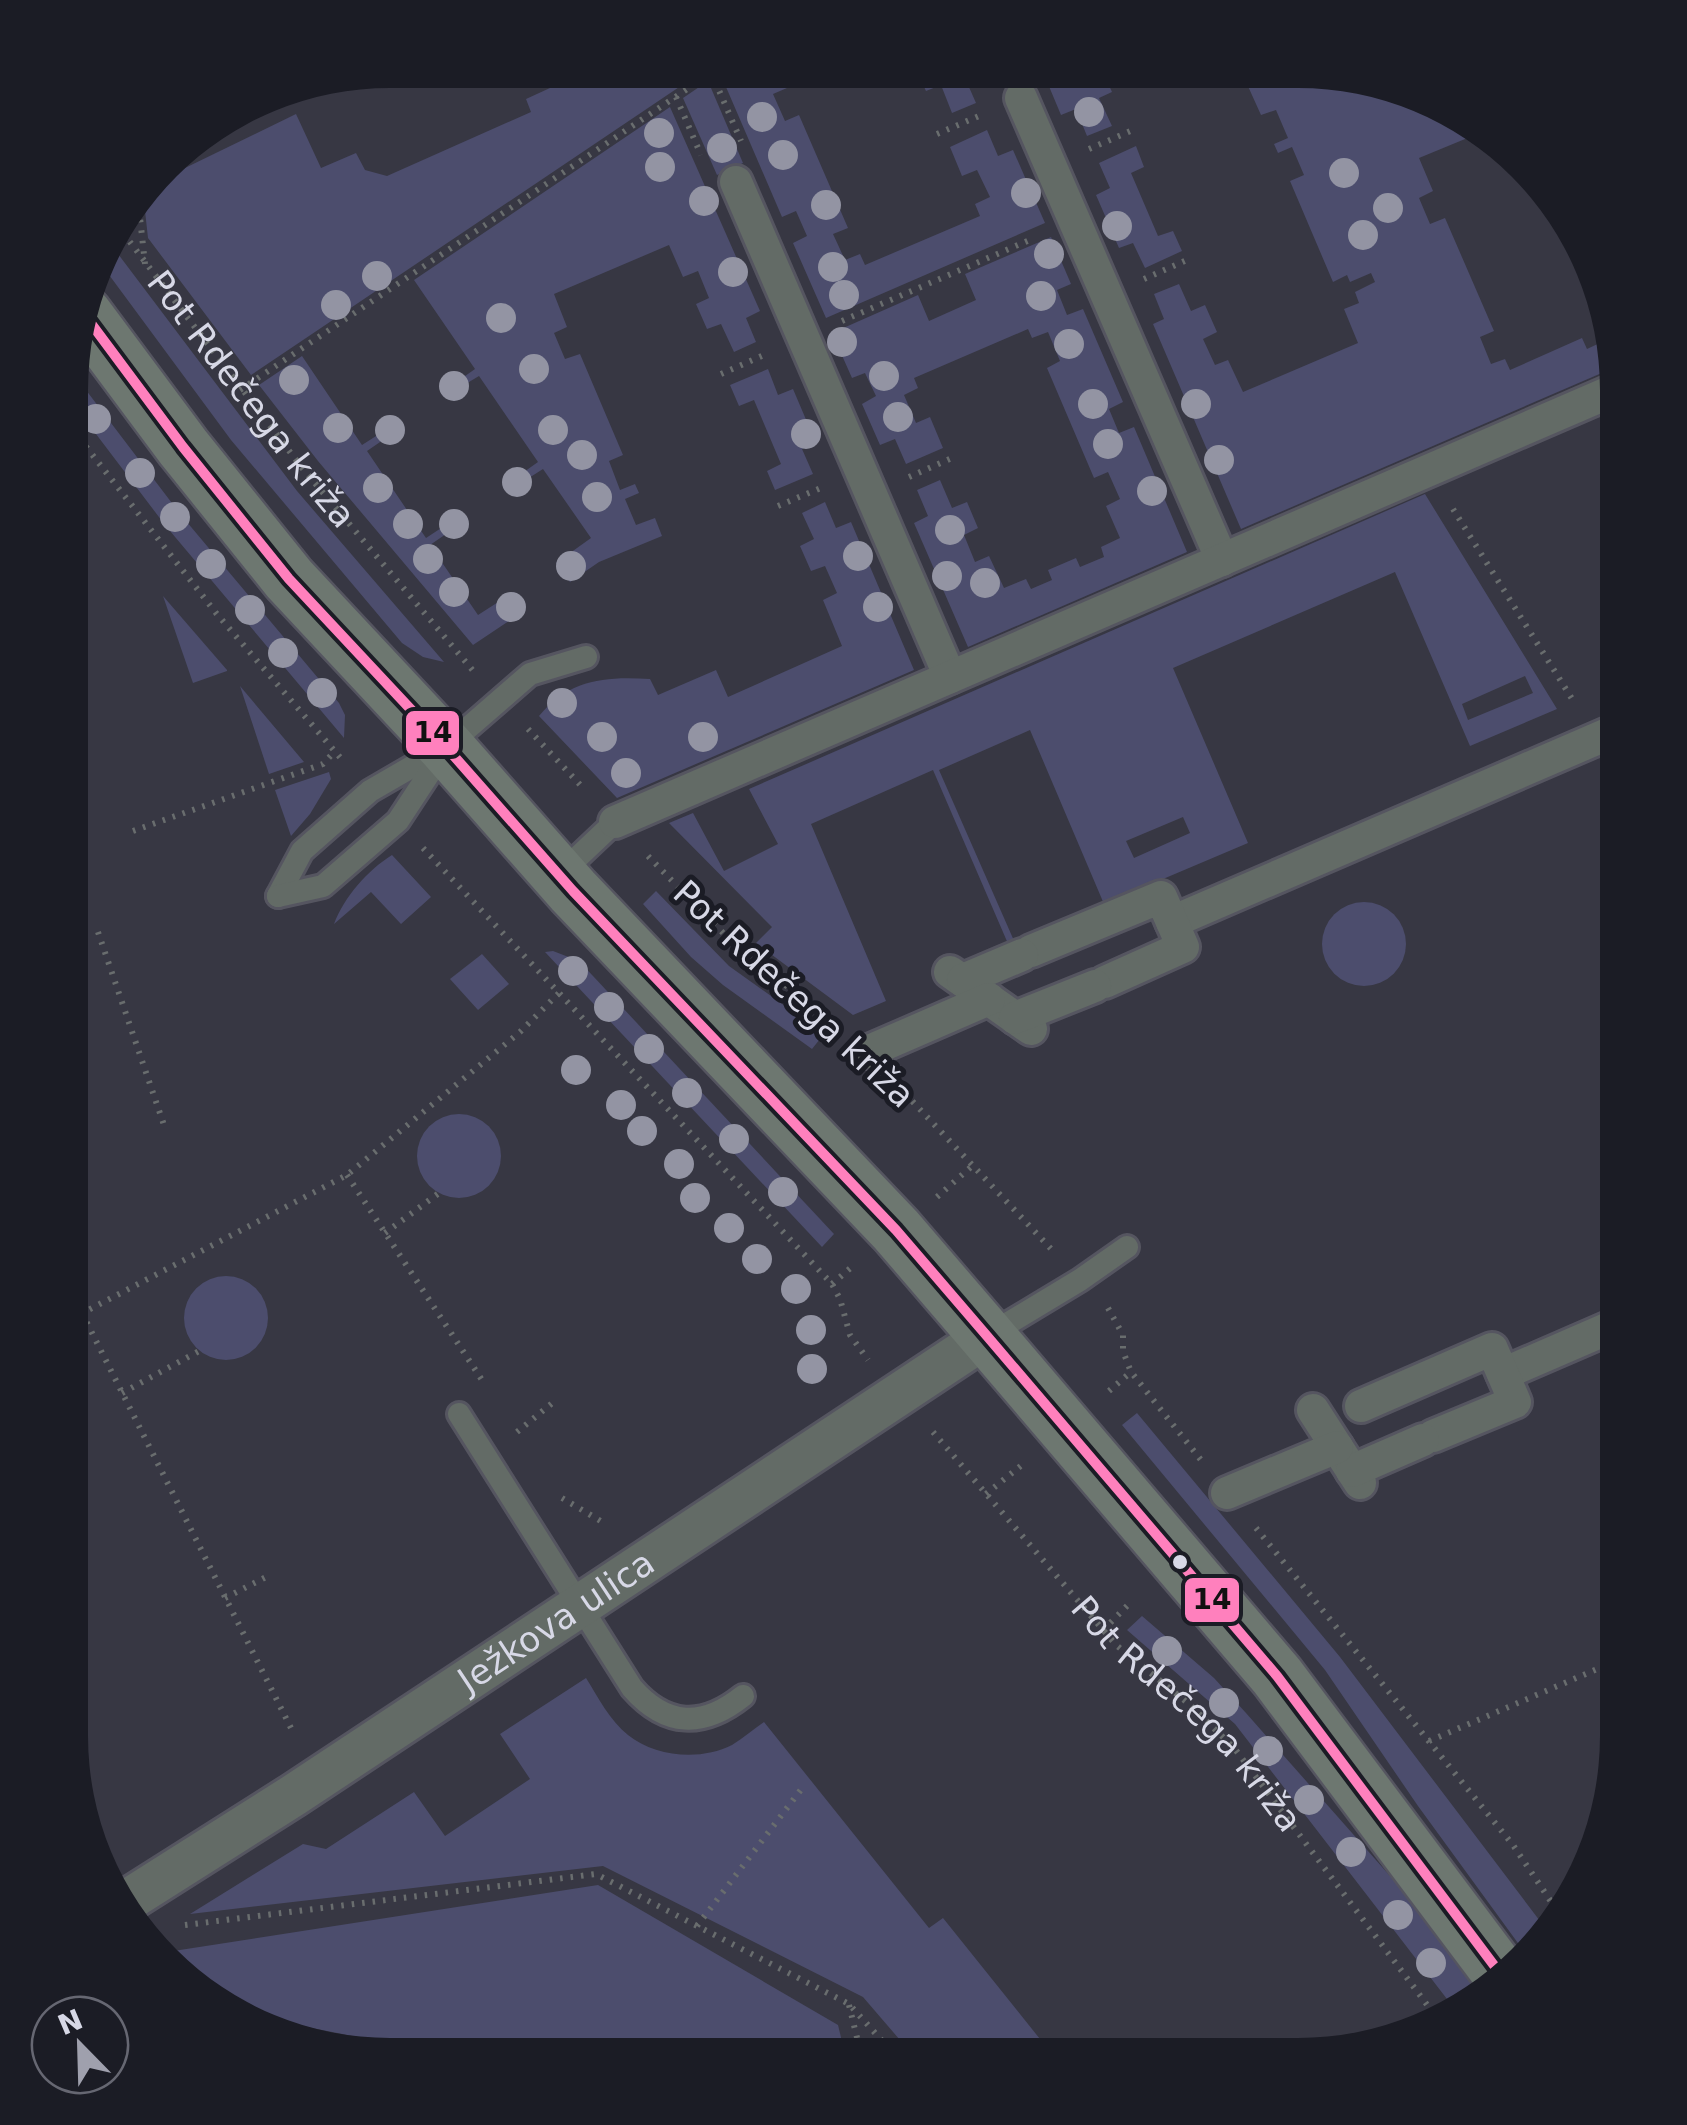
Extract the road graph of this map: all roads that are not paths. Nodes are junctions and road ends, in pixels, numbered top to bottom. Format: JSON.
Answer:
{"nodes":[{"id":1,"x":1021,"y":98,"type":"dead end"},
{"id":2,"x":736,"y":182,"type":"road end"},
{"id":3,"x":95,"y":328,"type":"edge"},
{"id":4,"x":1600,"y":396,"type":"edge"},
{"id":5,"x":1222,"y":560,"type":"junction"},
{"id":6,"x":586,"y":657,"type":"dead end"},
{"id":7,"x":950,"y":677,"type":"junction"},
{"id":8,"x":1600,"y":737,"type":"edge"},
{"id":9,"x":446,"y":747,"type":"junction"},
{"id":10,"x":615,"y":822,"type":"joint"},
{"id":11,"x":559,"y":874,"type":"junction"},
{"id":12,"x":1172,"y":922,"type":"junction"},
{"id":13,"x":990,"y":1000,"type":"junction"},
{"id":14,"x":866,"y":1052,"type":"road end"},
{"id":15,"x":1127,"y":1248,"type":"dead end"},
{"id":16,"x":1599,"y":1332,"type":"edge"},
{"id":17,"x":987,"y":1336,"type":"junction"},
{"id":18,"x":1502,"y":1374,"type":"junction"},
{"id":19,"x":458,"y":1414,"type":"dead end"},
{"id":20,"x":1337,"y":1447,"type":"junction"},
{"id":21,"x":1227,"y":1493,"type":"road end"},
{"id":22,"x":581,"y":1604,"type":"junction"},
{"id":23,"x":744,"y":1696,"type":"dead end"},
{"id":24,"x":135,"y":1896,"type":"edge"},
{"id":25,"x":1493,"y":1964,"type":"edge"}],
"edges":[{"from":1,"to":5,"type":"street"},
{"from":2,"to":7,"type":"street"},
{"from":3,"to":9,"type":"main road"},
{"from":4,"to":5,"type":"street"},
{"from":5,"to":7,"type":"street"},
{"from":6,"to":9,"type":"lane"},
{"from":7,"to":10,"type":"street"},
{"from":8,"to":12,"type":"street"},
{"from":9,"to":9,"type":"lane"},
{"from":9,"to":11,"type":"main road"},
{"from":10,"to":11,"type":"lane"},
{"from":11,"to":17,"type":"main road"},
{"from":12,"to":13,"type":"street"},
{"from":12,"to":13,"type":"street"},
{"from":13,"to":14,"type":"street"},
{"from":15,"to":17,"type":"lane"},
{"from":16,"to":18,"type":"street"},
{"from":17,"to":22,"type":"street","name":"Ježkova ulica"},
{"from":17,"to":25,"type":"main road"},
{"from":18,"to":20,"type":"street"},
{"from":18,"to":20,"type":"street"},
{"from":19,"to":22,"type":"lane"},
{"from":20,"to":21,"type":"street"},
{"from":22,"to":23,"type":"lane"},
{"from":22,"to":24,"type":"street","name":"Ježkova ulica"}]}
